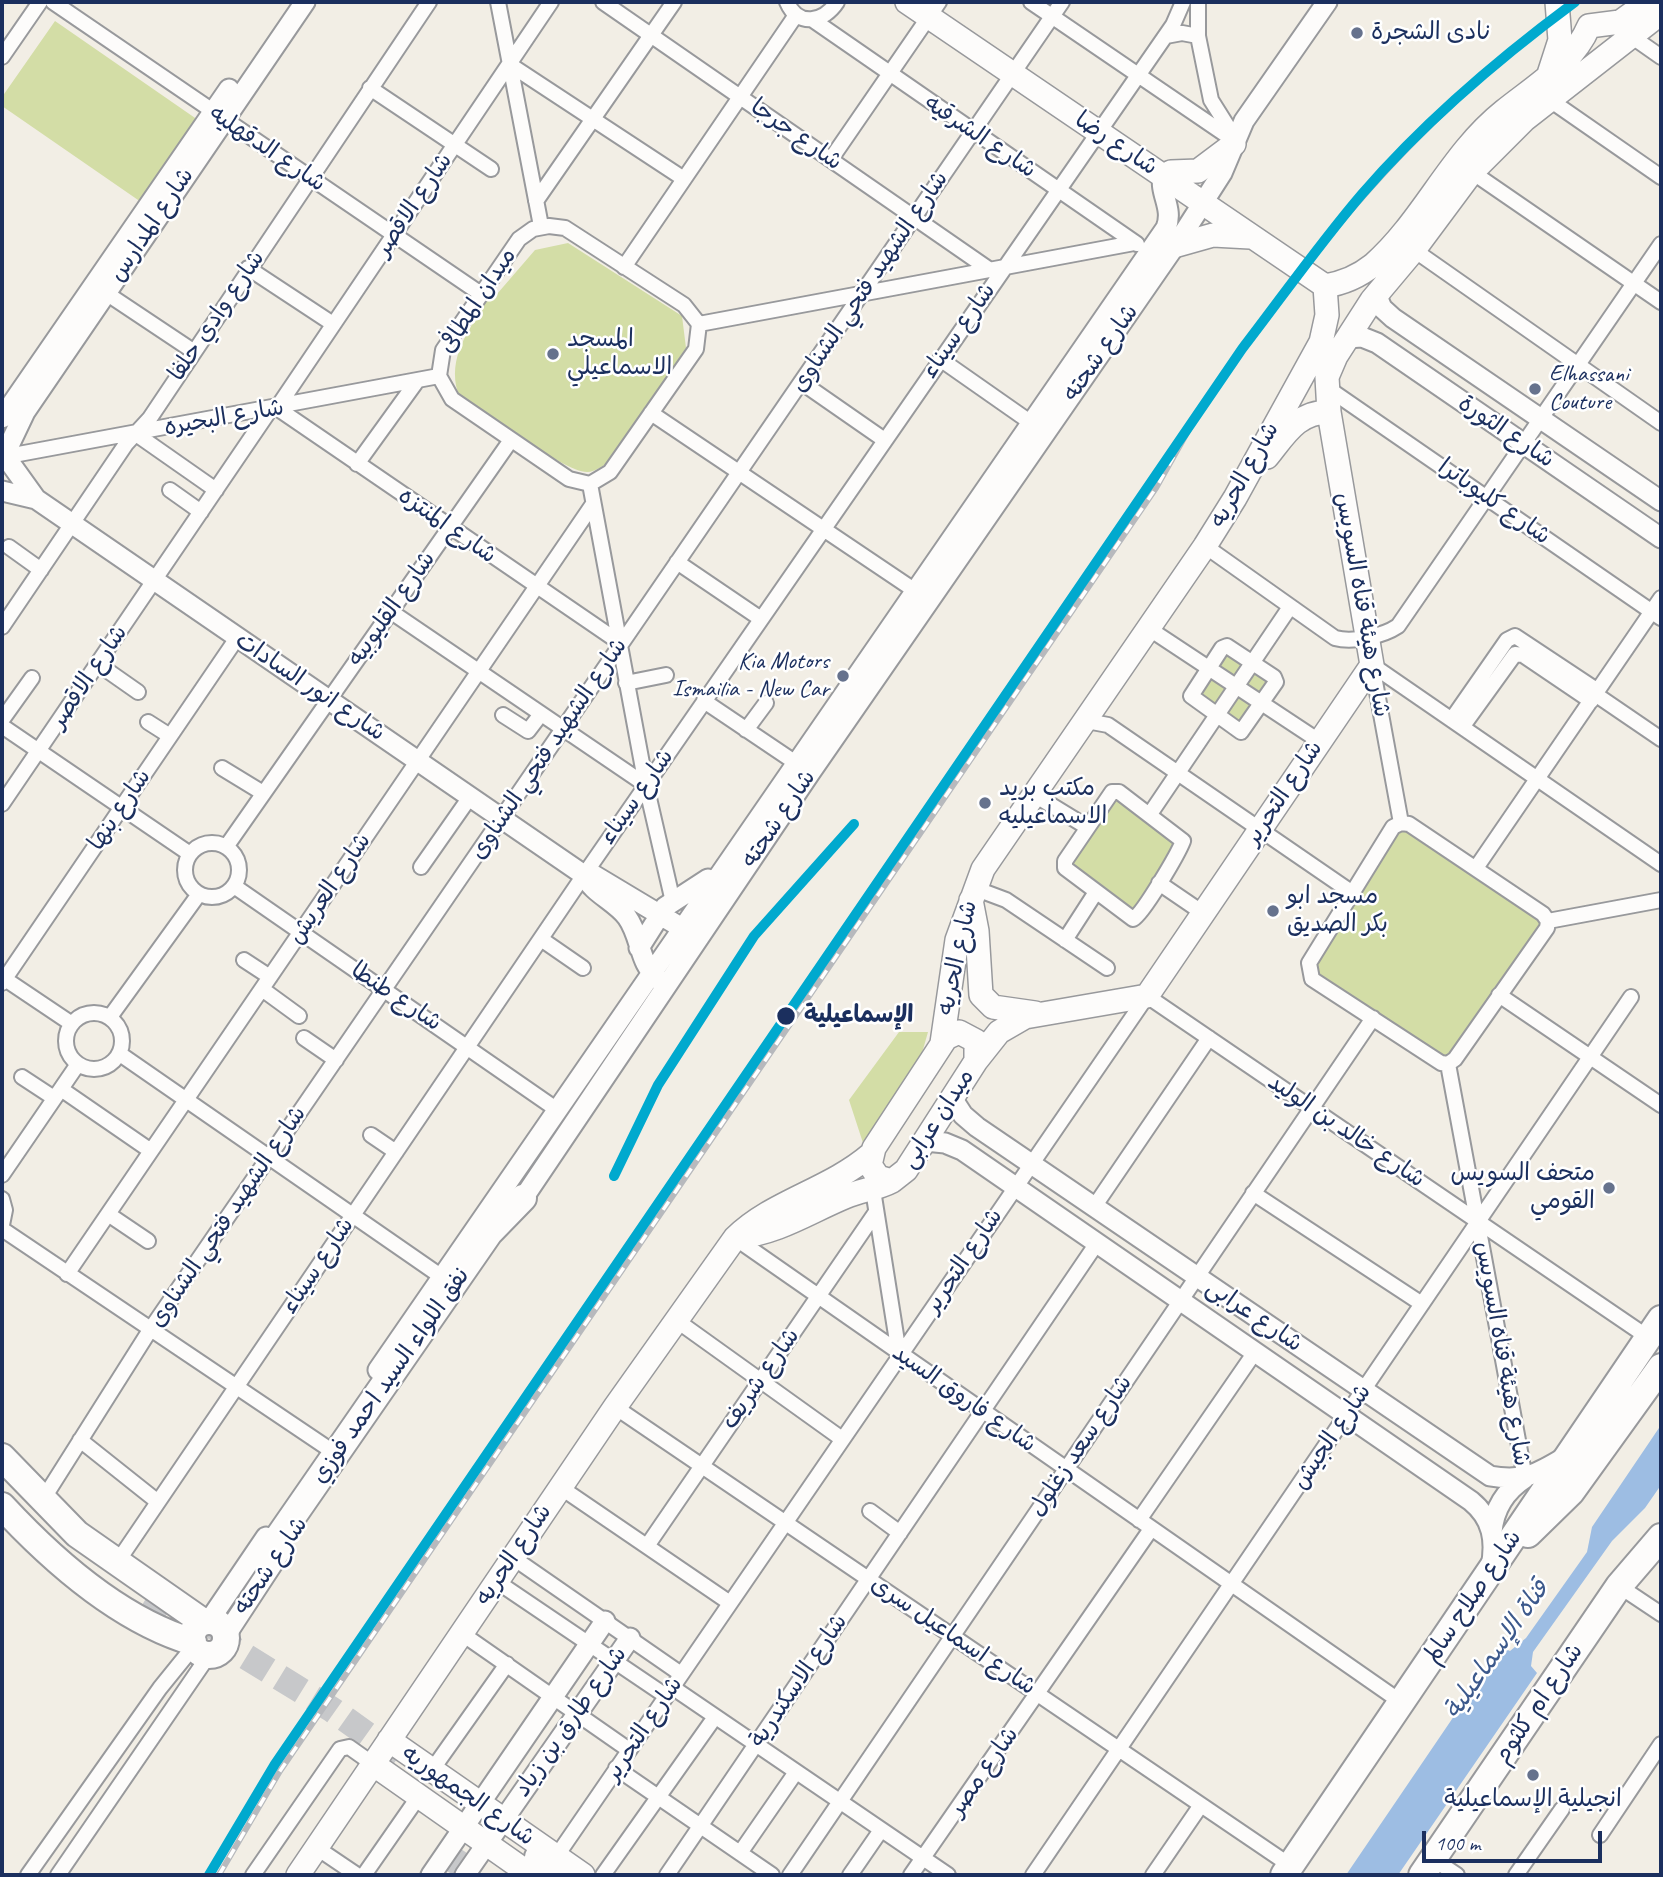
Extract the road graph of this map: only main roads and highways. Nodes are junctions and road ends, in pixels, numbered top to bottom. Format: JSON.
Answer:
{"nodes":[{"id":1,"x":289,"y":2,"type":"edge"},
{"id":2,"x":305,"y":2,"type":"edge"},
{"id":3,"x":907,"y":2,"type":"edge"},
{"id":4,"x":1326,"y":2,"type":"edge"},
{"id":5,"x":1557,"y":2,"type":"edge"},
{"id":6,"x":1572,"y":2,"type":"edge"},
{"id":7,"x":1648,"y":2,"type":"edge"},
{"id":8,"x":934,"y":9,"type":"edge"},
{"id":9,"x":1661,"y":13,"type":"edge"},
{"id":10,"x":1589,"y":26,"type":"junction"},
{"id":11,"x":1548,"y":76,"type":"junction"},
{"id":12,"x":218,"y":116,"type":"junction"},
{"id":13,"x":1235,"y":141,"type":"junction"},
{"id":14,"x":1163,"y":176,"type":"junction"},
{"id":15,"x":1439,"y":199,"type":"junction"},
{"id":16,"x":1202,"y":204,"type":"junction"},
{"id":17,"x":1173,"y":237,"type":"junction"},
{"id":18,"x":1251,"y":237,"type":"junction"},
{"id":19,"x":1390,"y":261,"type":"junction"},
{"id":20,"x":1325,"y":286,"type":"junction"},
{"id":21,"x":1376,"y":294,"type":"junction"},
{"id":22,"x":1393,"y":318,"type":"junction"},
{"id":23,"x":1347,"y":338,"type":"junction"},
{"id":24,"x":1377,"y":343,"type":"junction"},
{"id":25,"x":1329,"y":412,"type":"junction"},
{"id":26,"x":2,"y":418,"type":"edge"},
{"id":27,"x":6,"y":454,"type":"edge"},
{"id":28,"x":2,"y":480,"type":"edge"},
{"id":29,"x":2,"y":491,"type":"edge"},
{"id":30,"x":1235,"y":498,"type":"junction"},
{"id":31,"x":36,"y":499,"type":"junction"},
{"id":32,"x":1661,"y":501,"type":"edge"},
{"id":33,"x":1661,"y":538,"type":"edge"},
{"id":34,"x":1372,"y":665,"type":"joint"},
{"id":35,"x":720,"y":870,"type":"junction"},
{"id":36,"x":584,"y":874,"type":"junction"},
{"id":37,"x":972,"y":893,"type":"junction"},
{"id":38,"x":667,"y":908,"type":"junction"},
{"id":39,"x":682,"y":926,"type":"junction"},
{"id":40,"x":697,"y":940,"type":"junction"},
{"id":41,"x":639,"y":948,"type":"junction"},
{"id":42,"x":659,"y":979,"type":"junction"},
{"id":43,"x":1039,"y":1013,"type":"junction"},
{"id":44,"x":942,"y":1043,"type":"junction"},
{"id":45,"x":976,"y":1061,"type":"junction"},
{"id":46,"x":952,"y":1098,"type":"junction"},
{"id":47,"x":925,"y":1141,"type":"junction"},
{"id":48,"x":870,"y":1155,"type":"junction"},
{"id":49,"x":880,"y":1194,"type":"junction"},
{"id":50,"x":523,"y":1198,"type":"junction"},
{"id":51,"x":735,"y":1238,"type":"junction"},
{"id":52,"x":1655,"y":1328,"type":"edge"},
{"id":53,"x":1661,"y":1367,"type":"edge"},
{"id":54,"x":1572,"y":1453,"type":"junction"},
{"id":55,"x":2,"y":1457,"type":"edge"},
{"id":56,"x":2,"y":1474,"type":"edge"},
{"id":57,"x":1490,"y":1476,"type":"junction"},
{"id":58,"x":1525,"y":1478,"type":"junction"},
{"id":59,"x":2,"y":1489,"type":"edge"},
{"id":60,"x":1475,"y":1505,"type":"junction"},
{"id":61,"x":2,"y":1506,"type":"edge"},
{"id":62,"x":1661,"y":1537,"type":"edge"},
{"id":63,"x":1496,"y":1551,"type":"junction"},
{"id":64,"x":264,"y":1559,"type":"tunnel mouth"},
{"id":65,"x":234,"y":1585,"type":"junction"},
{"id":66,"x":251,"y":1597,"type":"junction"},
{"id":67,"x":177,"y":1605,"type":"junction"},
{"id":68,"x":605,"y":1621,"type":"road end"},
{"id":69,"x":162,"y":1630,"type":"junction"},
{"id":70,"x":206,"y":1637,"type":"junction"},
{"id":71,"x":630,"y":1638,"type":"road end"},
{"id":72,"x":389,"y":1740,"type":"junction"},
{"id":73,"x":373,"y":1764,"type":"junction"},
{"id":74,"x":480,"y":1804,"type":"junction"},
{"id":75,"x":503,"y":1819,"type":"junction"},
{"id":76,"x":463,"y":1828,"type":"junction"},
{"id":77,"x":486,"y":1844,"type":"junction"},
{"id":78,"x":538,"y":1863,"type":"edge"},
{"id":79,"x":1428,"y":1867,"type":"edge"},
{"id":80,"x":1288,"y":1871,"type":"edge"},
{"id":81,"x":298,"y":1875,"type":"edge"},
{"id":82,"x":431,"y":1875,"type":"edge"},
{"id":83,"x":465,"y":1875,"type":"edge"},
{"id":84,"x":583,"y":1875,"type":"edge"}],
"edges":[{"from":1,"to":12,"type":"main road","name":"شارع المدارس"},
{"from":2,"to":12,"type":"main road","name":"شارع المدارس"},
{"from":3,"to":8,"type":"main road","name":"شارع رضا"},
{"from":4,"to":13,"type":"main road","name":"شارع شحته"},
{"from":5,"to":11,"type":"main road"},
{"from":6,"to":10,"type":"main road"},
{"from":7,"to":10,"type":"main road"},
{"from":8,"to":14,"type":"main road","name":"شارع رضا"},
{"from":9,"to":15,"type":"main road"},
{"from":10,"to":11,"type":"main road"},
{"from":11,"to":15,"type":"main road"},
{"from":12,"to":26,"type":"main road","name":"شارع المدارس"},
{"from":12,"to":27,"type":"main road","name":"شارع المدارس"},
{"from":13,"to":14,"type":"main road"},
{"from":13,"to":16,"type":"main road","name":"شارع شحته"},
{"from":14,"to":16,"type":"main road","name":"شارع رضا"},
{"from":14,"to":17,"type":"main road"},
{"from":15,"to":19,"type":"main road"},
{"from":15,"to":19,"type":"main road"},
{"from":16,"to":17,"type":"main road","name":"شارع شحته"},
{"from":16,"to":18,"type":"main road","name":"شارع رضا"},
{"from":17,"to":18,"type":"main road"},
{"from":17,"to":35,"type":"main road","name":"شارع شحته"},
{"from":17,"to":40,"type":"main road","name":"شارع شحته"},
{"from":18,"to":20,"type":"main road","name":"شارع رضا"},
{"from":19,"to":20,"type":"main road"},
{"from":19,"to":21,"type":"main road"},
{"from":20,"to":30,"type":"main road","name":"شارع الحريه"},
{"from":21,"to":22,"type":"main road","name":"شارع الثورة"},
{"from":21,"to":23,"type":"main road"},
{"from":22,"to":24,"type":"main road"},
{"from":22,"to":32,"type":"main road","name":"شارع الثورة"},
{"from":23,"to":24,"type":"main road","name":"شارع الثورة"},
{"from":23,"to":25,"type":"main road","name":"شارع هيئة قناه السويس"},
{"from":24,"to":33,"type":"main road","name":"شارع الثورة"},
{"from":25,"to":30,"type":"main road"},
{"from":25,"to":34,"type":"main road","name":"شارع هيئة قناه السويس"},
{"from":27,"to":28,"type":"main road","name":"شارع المدارس"},
{"from":27,"to":31,"type":"main road","name":"شارع انور السادات"},
{"from":29,"to":31,"type":"main road","name":"شارع انور السادات"},
{"from":30,"to":37,"type":"main road","name":"شارع الحريه"},
{"from":31,"to":36,"type":"main road","name":"شارع انور السادات"},
{"from":34,"to":43,"type":"main road","name":"شارع التحرير"},
{"from":35,"to":38,"type":"main road"},
{"from":35,"to":39,"type":"main road","name":"شارع شحته"},
{"from":36,"to":38,"type":"main road","name":"شارع انور السادات"},
{"from":36,"to":41,"type":"main road","name":"شارع انور السادات"},
{"from":37,"to":43,"type":"main road"},
{"from":37,"to":44,"type":"main road","name":"شارع الحريه"},
{"from":38,"to":39,"type":"main road","name":"شارع انور السادات"},
{"from":38,"to":41,"type":"main road"},
{"from":39,"to":40,"type":"main road","name":"شارع انور السادات"},
{"from":39,"to":42,"type":"main road","name":"شارع شحته"},
{"from":40,"to":42,"type":"main road","name":"شارع شحته"},
{"from":41,"to":42,"type":"main road","name":"شارع انور السادات"},
{"from":42,"to":50,"type":"main road","name":"شارع شحته"},
{"from":42,"to":65,"type":"main road","name":"شارع شحته"},
{"from":43,"to":45,"type":"main road"},
{"from":44,"to":45,"type":"main road","name":"ميدان عرابى"},
{"from":44,"to":48,"type":"main road","name":"ميدان عرابى"},
{"from":45,"to":46,"type":"main road","name":"ميدان عرابى"},
{"from":46,"to":47,"type":"main road","name":"ميدان عرابى"},
{"from":46,"to":57,"type":"main road","name":"شارع عرابى"},
{"from":47,"to":49,"type":"main road","name":"ميدان عرابى"},
{"from":47,"to":60,"type":"main road","name":"شارع عرابى"},
{"from":48,"to":49,"type":"main road","name":"ميدان عرابى"},
{"from":48,"to":51,"type":"main road","name":"شارع الحريه"},
{"from":49,"to":51,"type":"main road"},
{"from":50,"to":64,"type":"highway","name":"نفق اللواء السيد احمد فوزي"},
{"from":50,"to":66,"type":"main road","name":"شارع شحته"},
{"from":51,"to":72,"type":"main road","name":"شارع الحريه"},
{"from":52,"to":54,"type":"highway","name":"شارع صلاح سالم"},
{"from":53,"to":63,"type":"highway"},
{"from":54,"to":58,"type":"main road"},
{"from":54,"to":63,"type":"highway","name":"شارع صلاح سالم"},
{"from":55,"to":67,"type":"highway"},
{"from":56,"to":59,"type":"highway"},
{"from":57,"to":58,"type":"main road"},
{"from":57,"to":60,"type":"main road"},
{"from":58,"to":63,"type":"main road"},
{"from":60,"to":63,"type":"main road","name":"شارع عرابى"},
{"from":61,"to":69,"type":"highway"},
{"from":62,"to":79,"type":"highway","name":"شارع ام كلثوم"},
{"from":63,"to":80,"type":"highway","name":"شارع صلاح سالم"},
{"from":65,"to":66,"type":"main road"},
{"from":65,"to":70,"type":"main road","name":"شارع شحته"},
{"from":66,"to":70,"type":"main road","name":"شارع شحته"},
{"from":67,"to":69,"type":"highway"},
{"from":67,"to":70,"type":"highway"},
{"from":68,"to":74,"type":"main road","name":"شارع طارق بن زياد"},
{"from":69,"to":70,"type":"highway"},
{"from":71,"to":75,"type":"main road","name":"شارع طارق بن زياد"},
{"from":72,"to":73,"type":"main road","name":"شارع الحريه"},
{"from":72,"to":74,"type":"main road","name":"شارع الجمهوريه"},
{"from":73,"to":76,"type":"main road","name":"شارع الجمهوريه"},
{"from":73,"to":81,"type":"main road","name":"شارع الحريه"},
{"from":74,"to":75,"type":"main road","name":"شارع الجمهوريه"},
{"from":74,"to":76,"type":"main road","name":"شارع طارق بن زياد"},
{"from":75,"to":77,"type":"main road","name":"شارع طارق بن زياد"},
{"from":75,"to":78,"type":"main road","name":"شارع الجمهوريه"},
{"from":76,"to":77,"type":"main road","name":"شارع الجمهوريه"},
{"from":76,"to":82,"type":"main road","name":"شارع طارق بن زياد"},
{"from":77,"to":78,"type":"main road","name":"شارع الجمهوريه"},
{"from":77,"to":83,"type":"main road","name":"شارع طارق بن زياد"},
{"from":78,"to":84,"type":"main road","name":"شارع الجمهوريه"}]}
